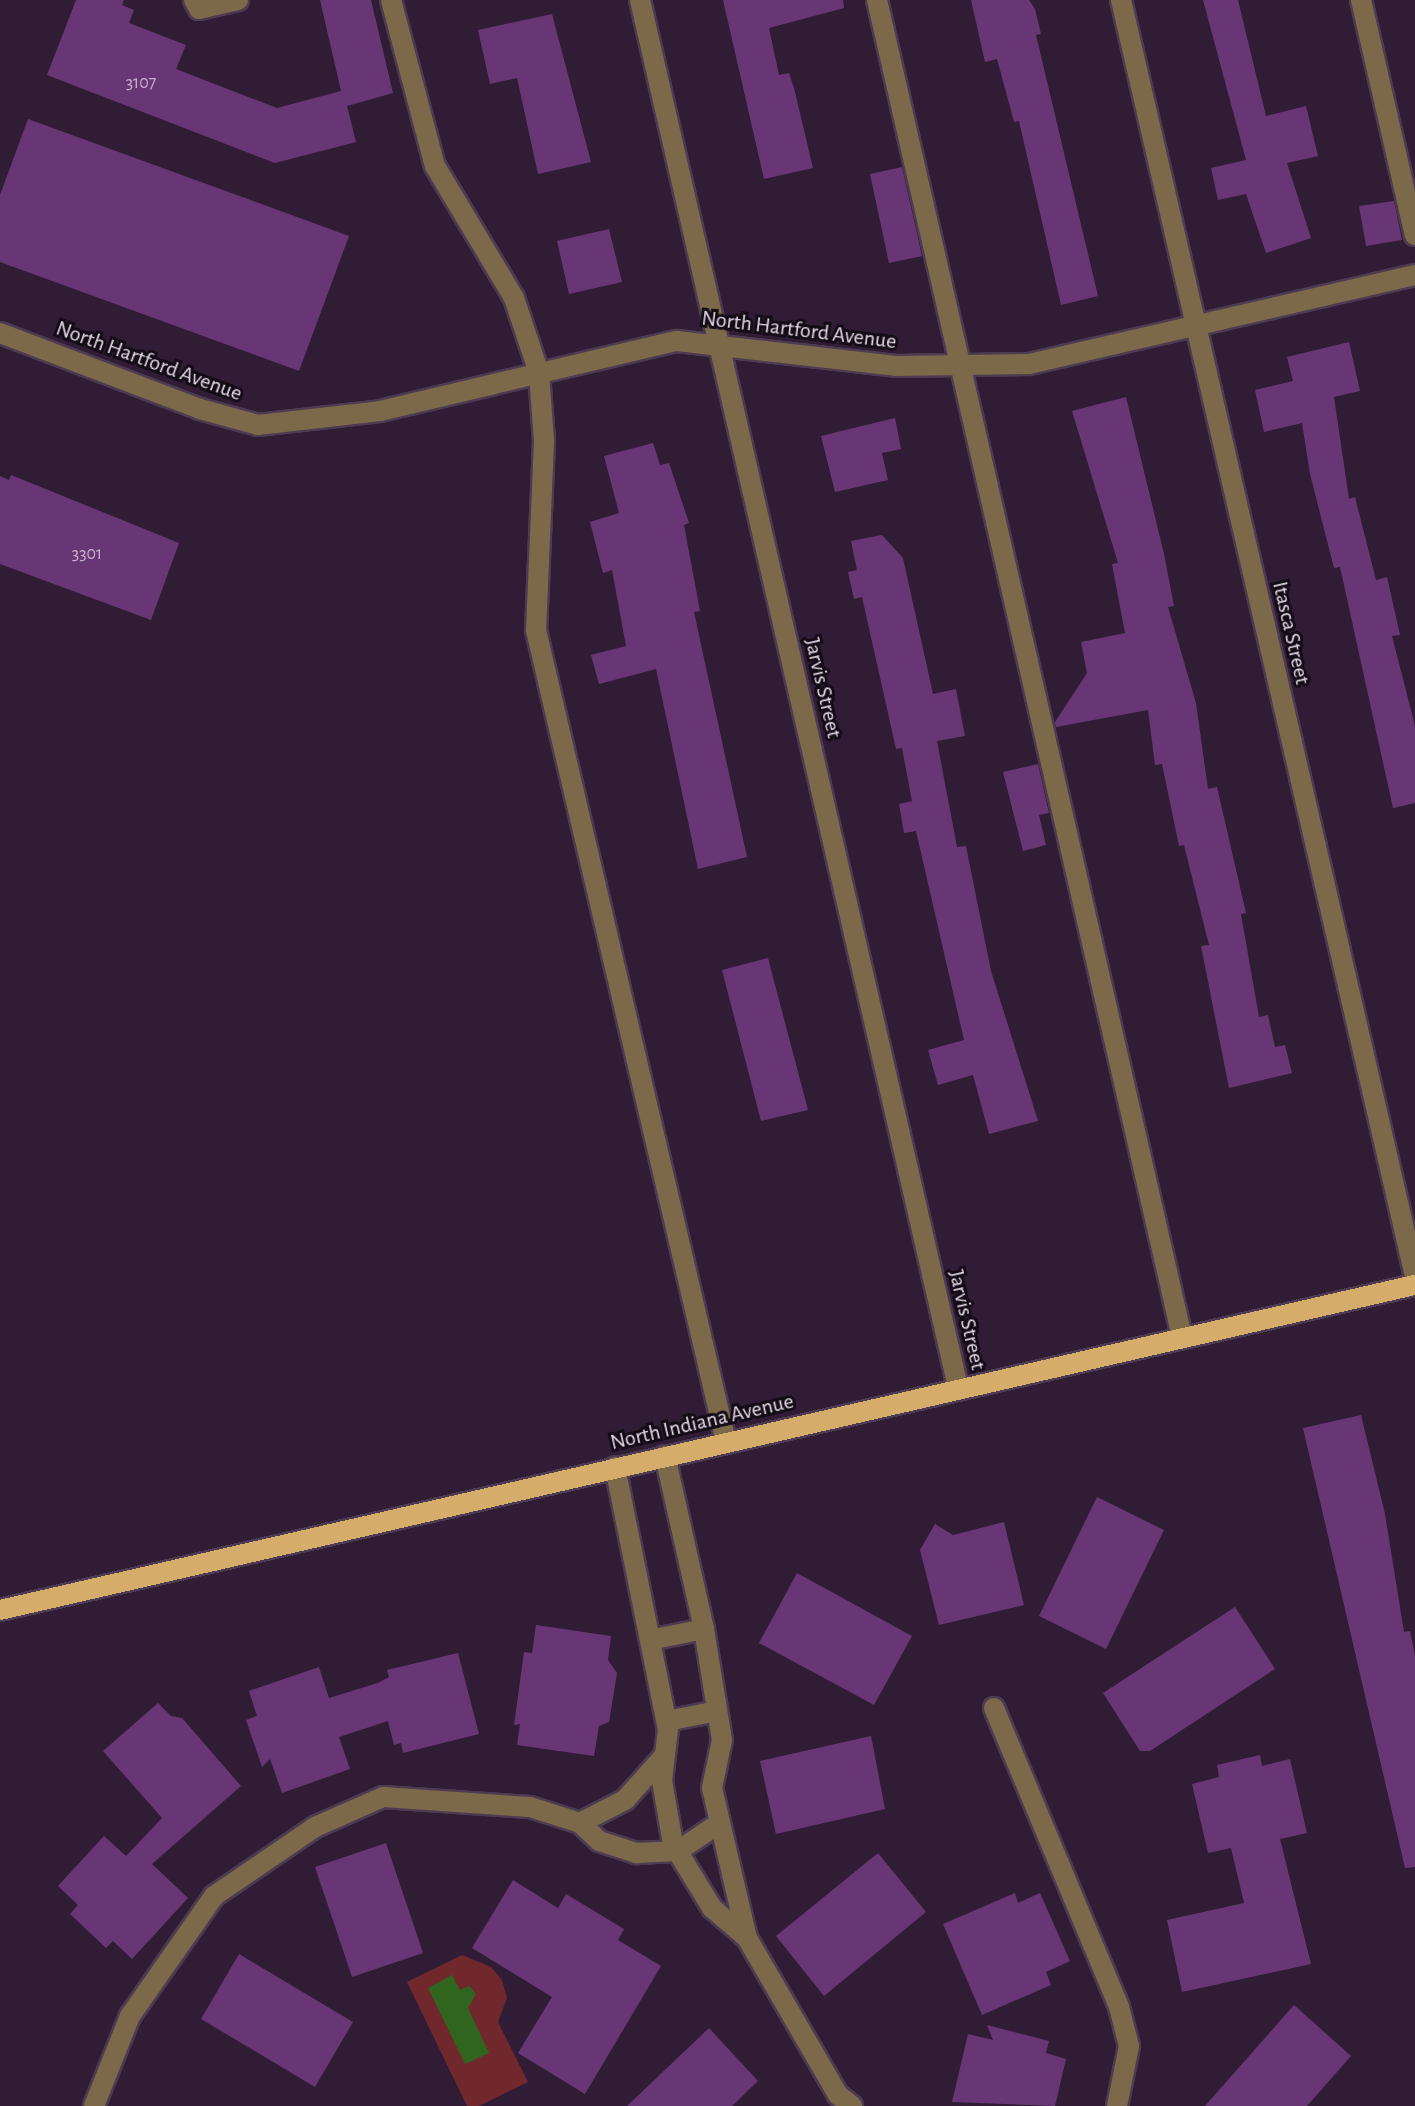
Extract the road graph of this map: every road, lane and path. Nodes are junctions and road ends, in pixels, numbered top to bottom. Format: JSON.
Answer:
{"nodes":[{"id":1,"x":194,"y":0,"type":"edge"},
{"id":2,"x":238,"y":0,"type":"edge"},
{"id":3,"x":391,"y":0,"type":"edge"},
{"id":4,"x":640,"y":0,"type":"edge"},
{"id":5,"x":877,"y":0,"type":"edge"},
{"id":6,"x":1121,"y":0,"type":"edge"},
{"id":7,"x":1361,"y":0,"type":"edge"},
{"id":8,"x":1415,"y":235,"type":"edge"},
{"id":9,"x":1415,"y":275,"type":"edge"},
{"id":10,"x":1196,"y":328,"type":"junction"},
{"id":11,"x":0,"y":333,"type":"edge"},
{"id":12,"x":720,"y":344,"type":"junction"},
{"id":13,"x":961,"y":367,"type":"junction"},
{"id":14,"x":539,"y":373,"type":"junction"},
{"id":15,"x":1415,"y":1276,"type":"edge"},
{"id":16,"x":1415,"y":1285,"type":"edge"},
{"id":17,"x":1182,"y":1337,"type":"junction"},
{"id":18,"x":958,"y":1387,"type":"junction"},
{"id":19,"x":726,"y":1442,"type":"junction"},
{"id":20,"x":665,"y":1456,"type":"junction"},
{"id":21,"x":615,"y":1467,"type":"junction"},
{"id":22,"x":0,"y":1610,"type":"edge"},
{"id":23,"x":704,"y":1629,"type":"junction"},
{"id":24,"x":650,"y":1640,"type":"junction"},
{"id":25,"x":994,"y":1708,"type":"dead end"},
{"id":26,"x":717,"y":1711,"type":"junction"},
{"id":27,"x":667,"y":1721,"type":"junction"},
{"id":28,"x":665,"y":1755,"type":"junction"},
{"id":29,"x":580,"y":1823,"type":"junction"},
{"id":30,"x":718,"y":1824,"type":"junction"},
{"id":31,"x":678,"y":1851,"type":"junction"},
{"id":32,"x":747,"y":1938,"type":"junction"},
{"id":33,"x":94,"y":2106,"type":"edge"},
{"id":34,"x":852,"y":2106,"type":"edge"},
{"id":35,"x":1117,"y":2106,"type":"edge"}],
"edges":[{"from":1,"to":2,"type":"street"},
{"from":3,"to":14,"type":"street"},
{"from":4,"to":12,"type":"street","name":"Jarvis Street"},
{"from":5,"to":13,"type":"street"},
{"from":6,"to":10,"type":"street","name":"Itasca Street"},
{"from":7,"to":8,"type":"street"},
{"from":9,"to":10,"type":"street","name":"North Hartford Avenue"},
{"from":10,"to":13,"type":"street","name":"North Hartford Avenue"},
{"from":10,"to":15,"type":"street","name":"Itasca Street"},
{"from":11,"to":14,"type":"street","name":"North Hartford Avenue"},
{"from":12,"to":13,"type":"street","name":"North Hartford Avenue"},
{"from":12,"to":14,"type":"street","name":"North Hartford Avenue"},
{"from":12,"to":18,"type":"street","name":"Jarvis Street"},
{"from":13,"to":17,"type":"street"},
{"from":14,"to":19,"type":"street"},
{"from":16,"to":17,"type":"main road","name":"North Indiana Avenue"},
{"from":17,"to":18,"type":"main road","name":"North Indiana Avenue"},
{"from":18,"to":19,"type":"main road","name":"North Indiana Avenue"},
{"from":19,"to":20,"type":"main road","name":"North Indiana Avenue"},
{"from":20,"to":21,"type":"main road","name":"North Indiana Avenue"},
{"from":20,"to":23,"type":"street"},
{"from":21,"to":22,"type":"main road","name":"North Indiana Avenue"},
{"from":21,"to":24,"type":"street"},
{"from":23,"to":24,"type":"street"},
{"from":23,"to":26,"type":"street"},
{"from":24,"to":27,"type":"street"},
{"from":25,"to":35,"type":"street"},
{"from":26,"to":27,"type":"street"},
{"from":26,"to":30,"type":"street"},
{"from":27,"to":28,"type":"street"},
{"from":28,"to":29,"type":"street"},
{"from":28,"to":31,"type":"street"},
{"from":29,"to":31,"type":"street"},
{"from":29,"to":33,"type":"street"},
{"from":30,"to":31,"type":"street"},
{"from":30,"to":32,"type":"street"},
{"from":31,"to":32,"type":"street"},
{"from":32,"to":34,"type":"street"}]}
